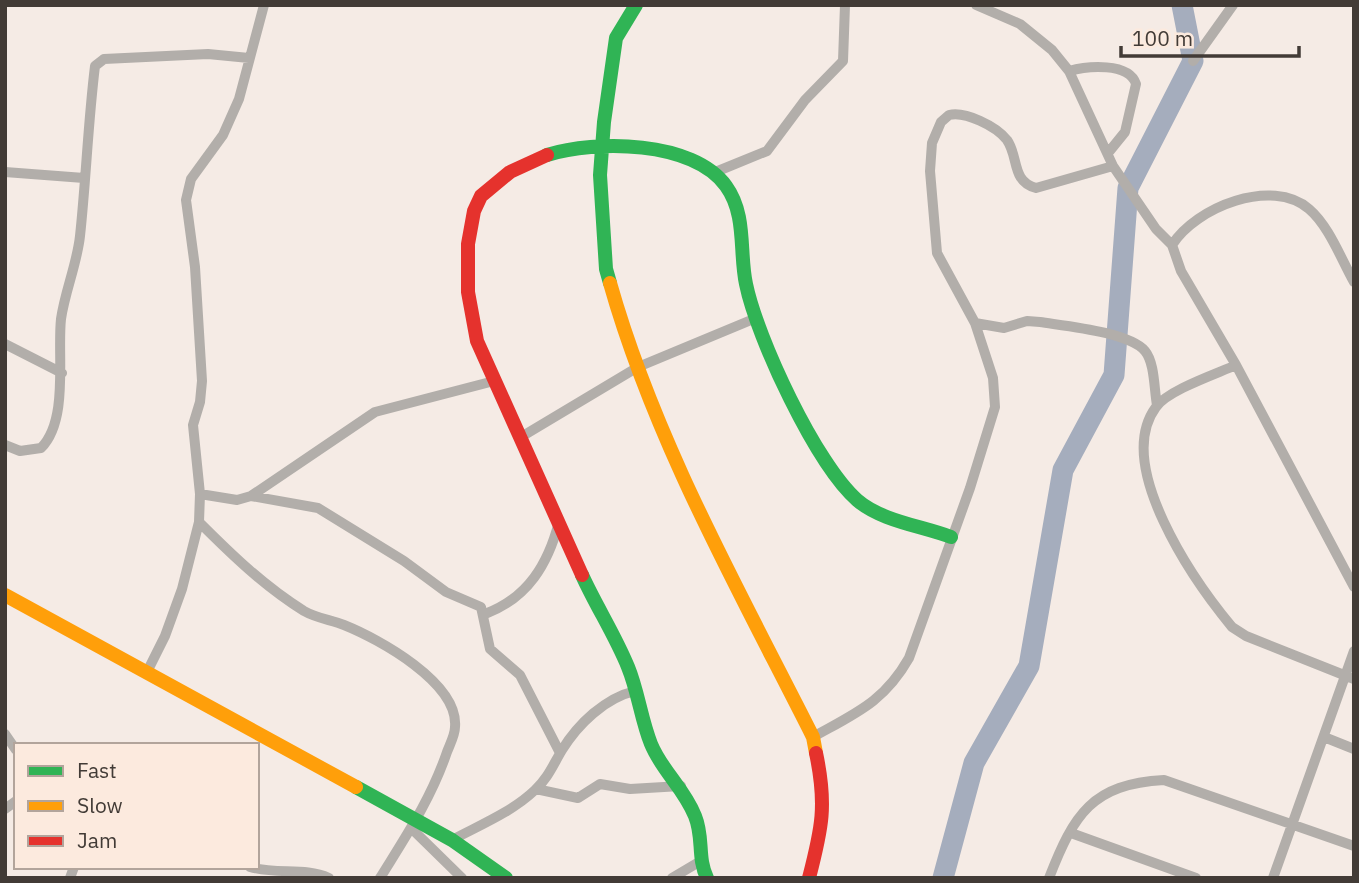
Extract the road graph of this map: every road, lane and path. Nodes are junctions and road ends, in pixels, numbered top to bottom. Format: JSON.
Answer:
{"nodes":[{"id":1,"x":264,"y":5,"type":"edge"},
{"id":2,"x":636,"y":5,"type":"edge"},
{"id":3,"x":845,"y":5,"type":"edge"},
{"id":4,"x":976,"y":5,"type":"edge"},
{"id":5,"x":1233,"y":5,"type":"edge"},
{"id":6,"x":249,"y":58,"type":"junction"},
{"id":7,"x":1193,"y":61,"type":"dead end"},
{"id":8,"x":1069,"y":71,"type":"junction"},
{"id":9,"x":603,"y":145,"type":"junction"},
{"id":10,"x":1108,"y":153,"type":"junction"},
{"id":11,"x":1113,"y":166,"type":"junction"},
{"id":12,"x":5,"y":172,"type":"edge"},
{"id":13,"x":713,"y":173,"type":"junction"},
{"id":14,"x":84,"y":177,"type":"junction"},
{"id":15,"x":1172,"y":245,"type":"junction"},
{"id":16,"x":1354,"y":282,"type":"edge"},
{"id":17,"x":756,"y":318,"type":"junction"},
{"id":18,"x":975,"y":323,"type":"junction"},
{"id":19,"x":5,"y":344,"type":"edge"},
{"id":20,"x":1236,"y":365,"type":"junction"},
{"id":21,"x":638,"y":367,"type":"junction"},
{"id":22,"x":62,"y":373,"type":"junction"},
{"id":23,"x":494,"y":382,"type":"junction"},
{"id":24,"x":1157,"y":405,"type":"junction"},
{"id":25,"x":521,"y":437,"type":"junction"},
{"id":26,"x":5,"y":445,"type":"edge"},
{"id":27,"x":200,"y":494,"type":"junction"},
{"id":28,"x":251,"y":496,"type":"junction"},
{"id":29,"x":199,"y":522,"type":"junction"},
{"id":30,"x":559,"y":522,"type":"junction"},
{"id":31,"x":951,"y":537,"type":"junction"},
{"id":32,"x":1351,"y":569,"type":"edge"},
{"id":33,"x":1354,"y":587,"type":"edge"},
{"id":34,"x":5,"y":596,"type":"edge"},
{"id":35,"x":485,"y":614,"type":"junction"},
{"id":36,"x":1354,"y":651,"type":"edge"},
{"id":37,"x":146,"y":672,"type":"junction"},
{"id":38,"x":1350,"y":678,"type":"edge"},
{"id":39,"x":635,"y":691,"type":"junction"},
{"id":40,"x":813,"y":737,"type":"junction"},
{"id":41,"x":1324,"y":737,"type":"junction"},
{"id":42,"x":1354,"y":749,"type":"edge"},
{"id":43,"x":560,"y":753,"type":"junction"},
{"id":44,"x":681,"y":786,"type":"junction"},
{"id":45,"x":536,"y":789,"type":"junction"},
{"id":46,"x":414,"y":825,"type":"junction"},
{"id":47,"x":1292,"y":825,"type":"junction"},
{"id":48,"x":1071,"y":833,"type":"junction"},
{"id":49,"x":452,"y":840,"type":"junction"},
{"id":50,"x":1354,"y":846,"type":"edge"},
{"id":51,"x":699,"y":862,"type":"junction"},
{"id":52,"x":259,"y":869,"type":"edge"},
{"id":53,"x":329,"y":878,"type":"edge"},
{"id":54,"x":380,"y":878,"type":"edge"},
{"id":55,"x":462,"y":878,"type":"edge"},
{"id":56,"x":506,"y":878,"type":"edge"},
{"id":57,"x":672,"y":878,"type":"edge"},
{"id":58,"x":707,"y":878,"type":"edge"},
{"id":59,"x":809,"y":878,"type":"edge"},
{"id":60,"x":1049,"y":878,"type":"edge"},
{"id":61,"x":1196,"y":878,"type":"edge"},
{"id":62,"x":1273,"y":878,"type":"edge"}],
"edges":[{"from":1,"to":6,"type":"street"},
{"from":2,"to":9,"type":"street"},
{"from":3,"to":13,"type":"street"},
{"from":4,"to":8,"type":"street"},
{"from":5,"to":7,"type":"street"},
{"from":6,"to":14,"type":"street"},
{"from":6,"to":27,"type":"street"},
{"from":8,"to":10,"type":"street"},
{"from":8,"to":10,"type":"street"},
{"from":9,"to":13,"type":"street"},
{"from":9,"to":21,"type":"street"},
{"from":9,"to":23,"type":"street"},
{"from":10,"to":11,"type":"street"},
{"from":11,"to":15,"type":"street"},
{"from":11,"to":18,"type":"street"},
{"from":12,"to":14,"type":"street"},
{"from":13,"to":17,"type":"street"},
{"from":14,"to":22,"type":"street"},
{"from":15,"to":16,"type":"street"},
{"from":15,"to":20,"type":"street"},
{"from":17,"to":21,"type":"street"},
{"from":17,"to":31,"type":"street"},
{"from":18,"to":24,"type":"street"},
{"from":18,"to":31,"type":"street"},
{"from":19,"to":22,"type":"street"},
{"from":20,"to":24,"type":"street"},
{"from":20,"to":32,"type":"street"},
{"from":21,"to":25,"type":"street"},
{"from":21,"to":40,"type":"street"},
{"from":22,"to":26,"type":"street"},
{"from":23,"to":25,"type":"street"},
{"from":23,"to":28,"type":"street"},
{"from":24,"to":38,"type":"street"},
{"from":25,"to":30,"type":"street"},
{"from":27,"to":28,"type":"street"},
{"from":27,"to":29,"type":"street"},
{"from":28,"to":35,"type":"street"},
{"from":29,"to":37,"type":"street"},
{"from":29,"to":46,"type":"street"},
{"from":30,"to":35,"type":"street"},
{"from":30,"to":39,"type":"street"},
{"from":31,"to":40,"type":"street"},
{"from":32,"to":33,"type":"street"},
{"from":34,"to":37,"type":"street"},
{"from":35,"to":43,"type":"street"},
{"from":36,"to":38,"type":"street"},
{"from":37,"to":46,"type":"street"},
{"from":38,"to":41,"type":"street"},
{"from":39,"to":43,"type":"street"},
{"from":39,"to":44,"type":"street"},
{"from":40,"to":59,"type":"street"},
{"from":41,"to":42,"type":"street"},
{"from":41,"to":47,"type":"street"},
{"from":43,"to":45,"type":"street"},
{"from":44,"to":45,"type":"street"},
{"from":44,"to":51,"type":"street"},
{"from":45,"to":49,"type":"street"},
{"from":46,"to":49,"type":"street"},
{"from":46,"to":54,"type":"street"},
{"from":46,"to":55,"type":"street"},
{"from":47,"to":48,"type":"street"},
{"from":47,"to":50,"type":"street"},
{"from":47,"to":62,"type":"street"},
{"from":48,"to":60,"type":"street"},
{"from":48,"to":61,"type":"street"},
{"from":49,"to":56,"type":"street"},
{"from":51,"to":57,"type":"street"},
{"from":51,"to":58,"type":"street"},
{"from":52,"to":53,"type":"street"}]}
